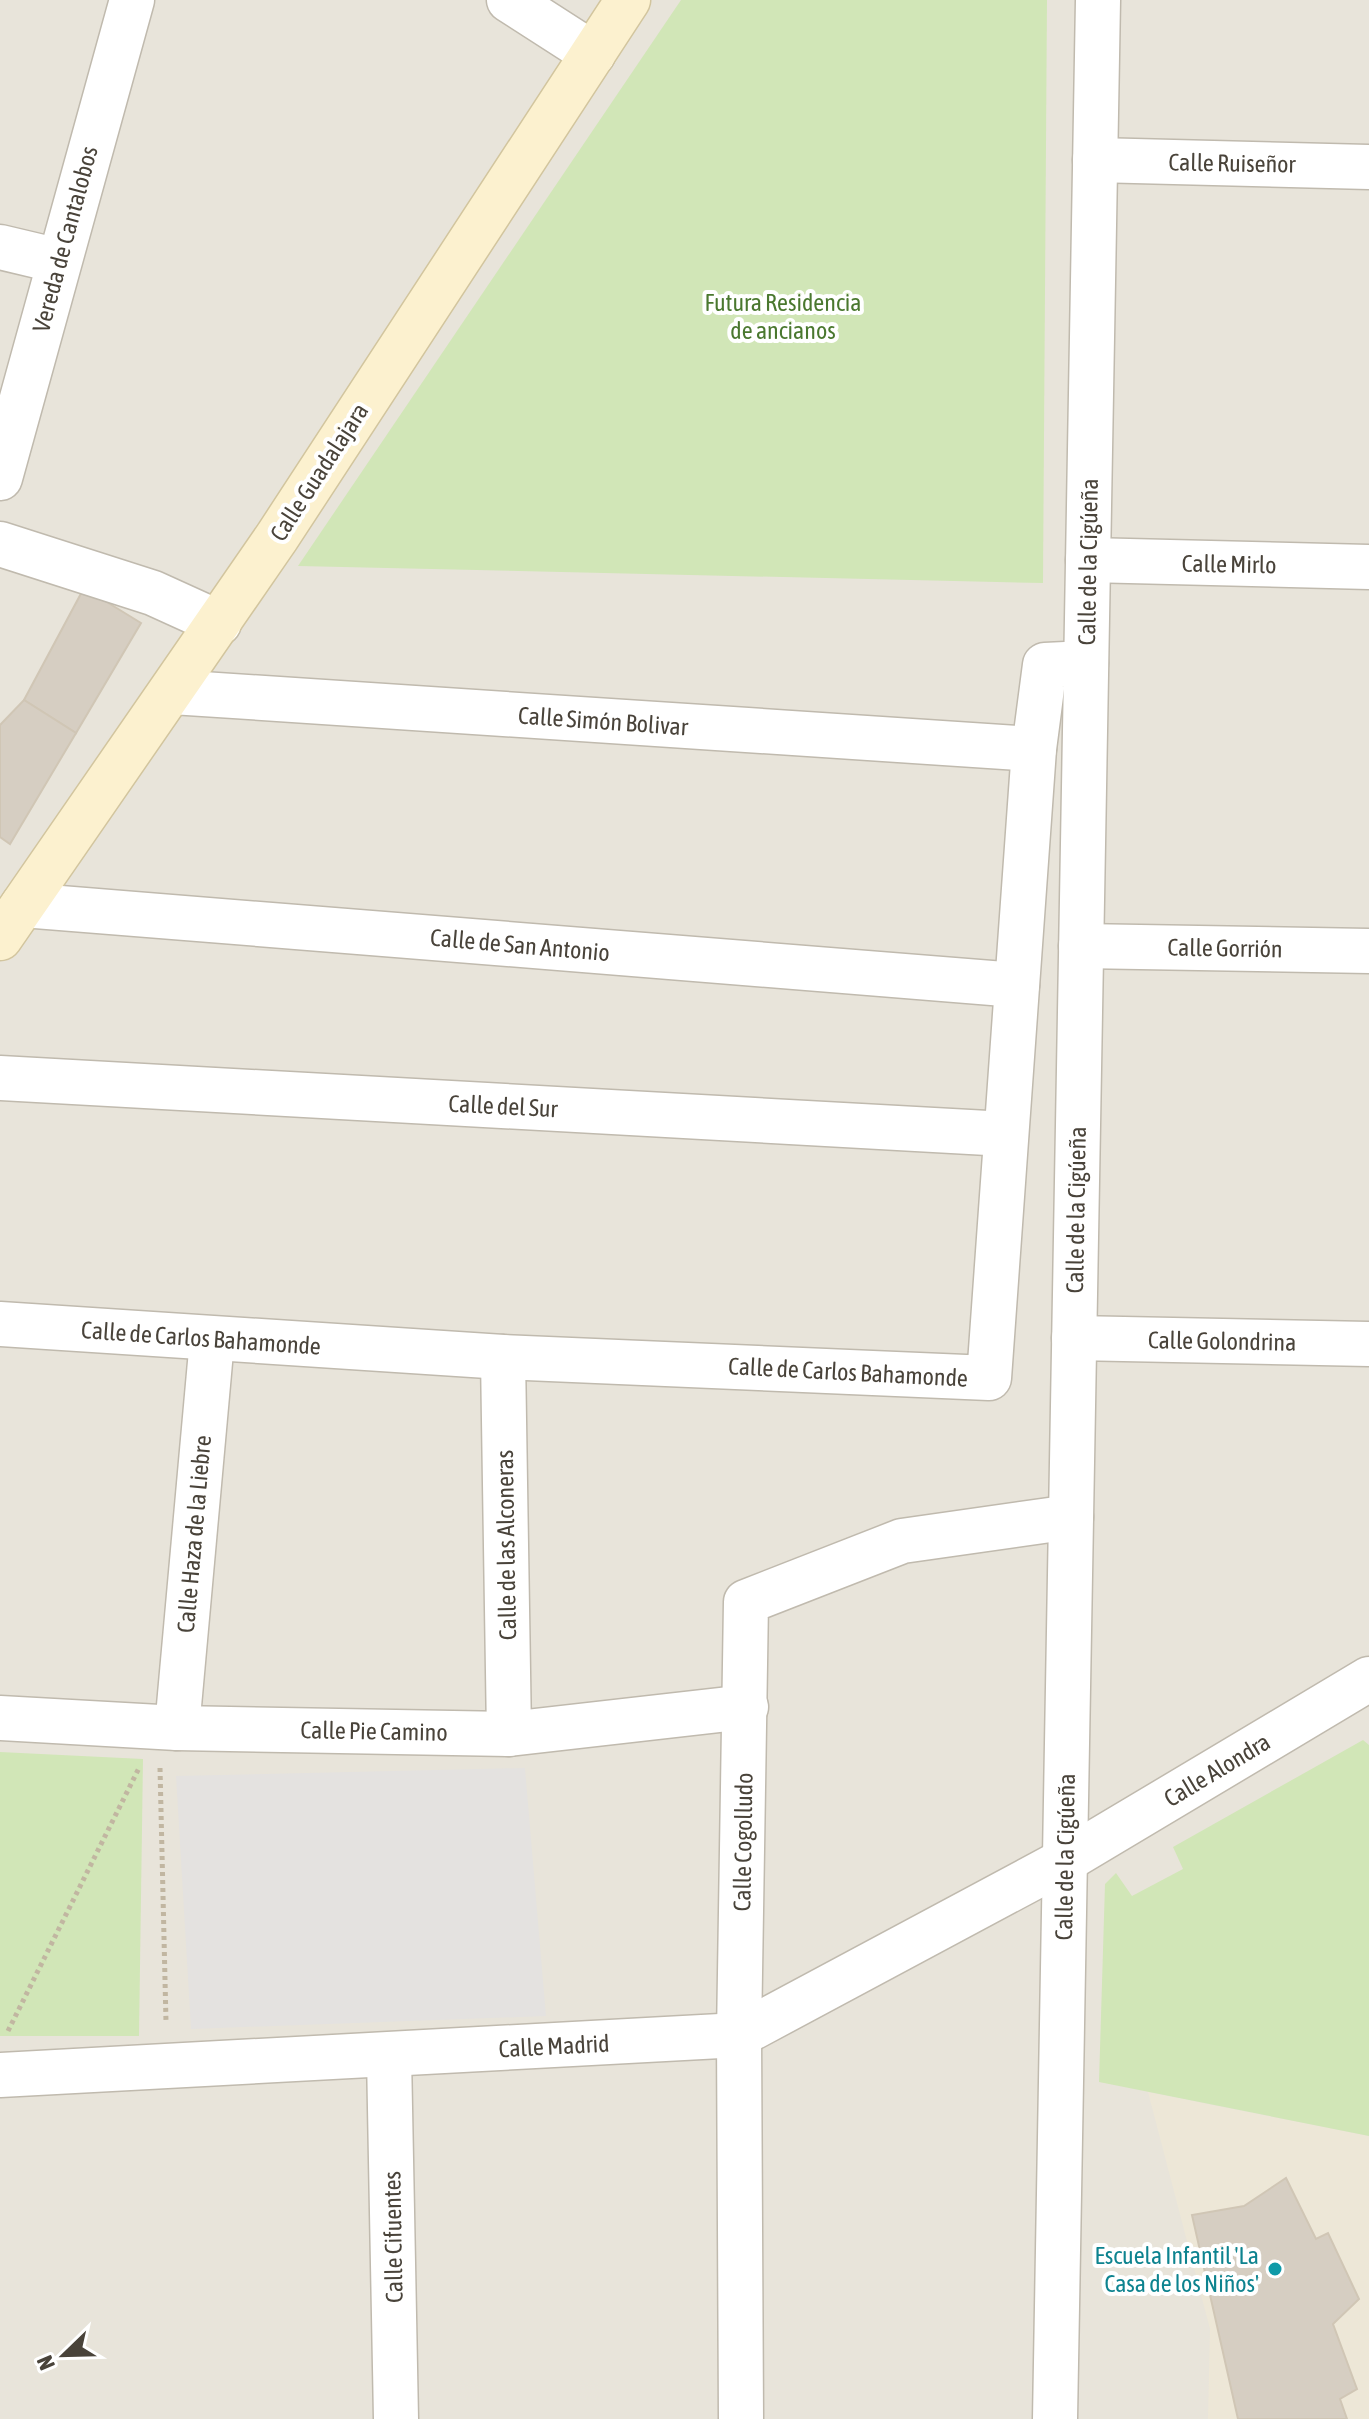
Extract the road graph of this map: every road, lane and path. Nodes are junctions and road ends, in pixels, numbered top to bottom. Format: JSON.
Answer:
{"nodes":[{"id":1,"x":132,"y":0,"type":"edge"},
{"id":2,"x":509,"y":0,"type":"edge"},
{"id":3,"x":628,"y":0,"type":"edge"},
{"id":4,"x":1098,"y":0,"type":"edge"},
{"id":5,"x":593,"y":54,"type":"junction"},
{"id":6,"x":1095,"y":160,"type":"junction"},
{"id":7,"x":1369,"y":167,"type":"edge"},
{"id":8,"x":0,"y":247,"type":"edge"},
{"id":9,"x":59,"y":261,"type":"junction"},
{"id":10,"x":0,"y":478,"type":"edge"},
{"id":11,"x":0,"y":544,"type":"edge"},
{"id":12,"x":1088,"y":560,"type":"junction"},
{"id":13,"x":1369,"y":567,"type":"edge"},
{"id":14,"x":219,"y":623,"type":"junction"},
{"id":15,"x":1086,"y":663,"type":"junction"},
{"id":16,"x":172,"y":692,"type":"junction"},
{"id":17,"x":1034,"y":749,"type":"junction"},
{"id":18,"x":12,"y":922,"type":"edge"},
{"id":19,"x":1081,"y":946,"type":"junction"},
{"id":20,"x":1369,"y":951,"type":"edge"},
{"id":21,"x":1017,"y":985,"type":"junction"},
{"id":22,"x":0,"y":1078,"type":"edge"},
{"id":23,"x":1006,"y":1134,"type":"junction"},
{"id":24,"x":0,"y":1324,"type":"edge"},
{"id":25,"x":1074,"y":1338,"type":"junction"},
{"id":26,"x":212,"y":1340,"type":"junction"},
{"id":27,"x":1369,"y":1344,"type":"edge"},
{"id":28,"x":503,"y":1357,"type":"junction"},
{"id":29,"x":1071,"y":1517,"type":"junction"},
{"id":30,"x":1369,"y":1679,"type":"edge"},
{"id":31,"x":746,"y":1707,"type":"junction"},
{"id":32,"x":0,"y":1718,"type":"edge"},
{"id":33,"x":168,"y":1728,"type":"junction"},
{"id":34,"x":509,"y":1734,"type":"junction"},
{"id":35,"x":1064,"y":1861,"type":"junction"},
{"id":36,"x":739,"y":2035,"type":"junction"},
{"id":37,"x":3,"y":2054,"type":"edge"},
{"id":38,"x":389,"y":2056,"type":"junction"},
{"id":39,"x":168,"y":2067,"type":"junction"},
{"id":40,"x":396,"y":2419,"type":"edge"},
{"id":41,"x":741,"y":2419,"type":"edge"},
{"id":42,"x":1055,"y":2419,"type":"edge"}],
"edges":[{"from":1,"to":9,"type":"street","name":"Vereda de Cantalobos"},
{"from":2,"to":5,"type":"street"},
{"from":3,"to":5,"type":"main road","name":"Calle Guadalajara"},
{"from":4,"to":6,"type":"street","name":"Calle de la Cigúeña"},
{"from":5,"to":14,"type":"main road","name":"Calle Guadalajara"},
{"from":6,"to":7,"type":"street","name":"Calle Ruiseñor"},
{"from":6,"to":12,"type":"street","name":"Calle de la Cigúeña"},
{"from":8,"to":9,"type":"street"},
{"from":9,"to":10,"type":"street","name":"Vereda de Cantalobos"},
{"from":11,"to":14,"type":"street"},
{"from":12,"to":13,"type":"street","name":"Calle Mirlo"},
{"from":12,"to":15,"type":"street","name":"Calle de la Cigúeña"},
{"from":14,"to":16,"type":"main road","name":"Calle Guadalajara"},
{"from":15,"to":17,"type":"street","name":"Calle de Carlos Bahamonde"},
{"from":15,"to":19,"type":"street","name":"Calle de la Cigúeña"},
{"from":16,"to":17,"type":"street","name":"Calle Simón Bolivar"},
{"from":16,"to":18,"type":"main road","name":"Calle Guadalajara"},
{"from":17,"to":21,"type":"street","name":"Calle de Carlos Bahamonde"},
{"from":18,"to":21,"type":"street","name":"Calle de San Antonio"},
{"from":19,"to":20,"type":"street","name":"Calle Gorrión"},
{"from":19,"to":25,"type":"street","name":"Calle de la Cigúeña"},
{"from":21,"to":23,"type":"street","name":"Calle de Carlos Bahamonde"},
{"from":22,"to":23,"type":"street","name":"Calle del Sur"},
{"from":23,"to":28,"type":"street","name":"Calle de Carlos Bahamonde"},
{"from":24,"to":26,"type":"street","name":"Calle de Carlos Bahamonde"},
{"from":25,"to":27,"type":"street","name":"Calle Golondrina"},
{"from":25,"to":29,"type":"street","name":"Calle de la Cigúeña"},
{"from":26,"to":28,"type":"street","name":"Calle de Carlos Bahamonde"},
{"from":26,"to":33,"type":"street","name":"Calle Haza de la Liebre"},
{"from":28,"to":34,"type":"street","name":"Calle de las Alconeras"},
{"from":29,"to":31,"type":"street","name":"Calle Cogolludo"},
{"from":29,"to":35,"type":"street","name":"Calle de la Cigúeña"},
{"from":30,"to":35,"type":"street","name":"Calle Alondra"},
{"from":31,"to":34,"type":"street","name":"Calle Pie Camino"},
{"from":31,"to":36,"type":"street","name":"Calle Cogolludo"},
{"from":32,"to":33,"type":"street","name":"Calle Pie Camino"},
{"from":33,"to":34,"type":"street","name":"Calle Pie Camino"},
{"from":33,"to":37,"type":"path"},
{"from":33,"to":39,"type":"path"},
{"from":35,"to":36,"type":"street","name":"Calle Madrid"},
{"from":35,"to":42,"type":"street","name":"Calle de la Cigúeña"},
{"from":36,"to":38,"type":"street","name":"Calle Madrid"},
{"from":36,"to":41,"type":"street","name":"Calle Cogolludo"},
{"from":37,"to":39,"type":"street","name":"Calle Madrid"},
{"from":38,"to":39,"type":"street","name":"Calle Madrid"},
{"from":38,"to":40,"type":"street","name":"Calle Cifuentes"}]}
